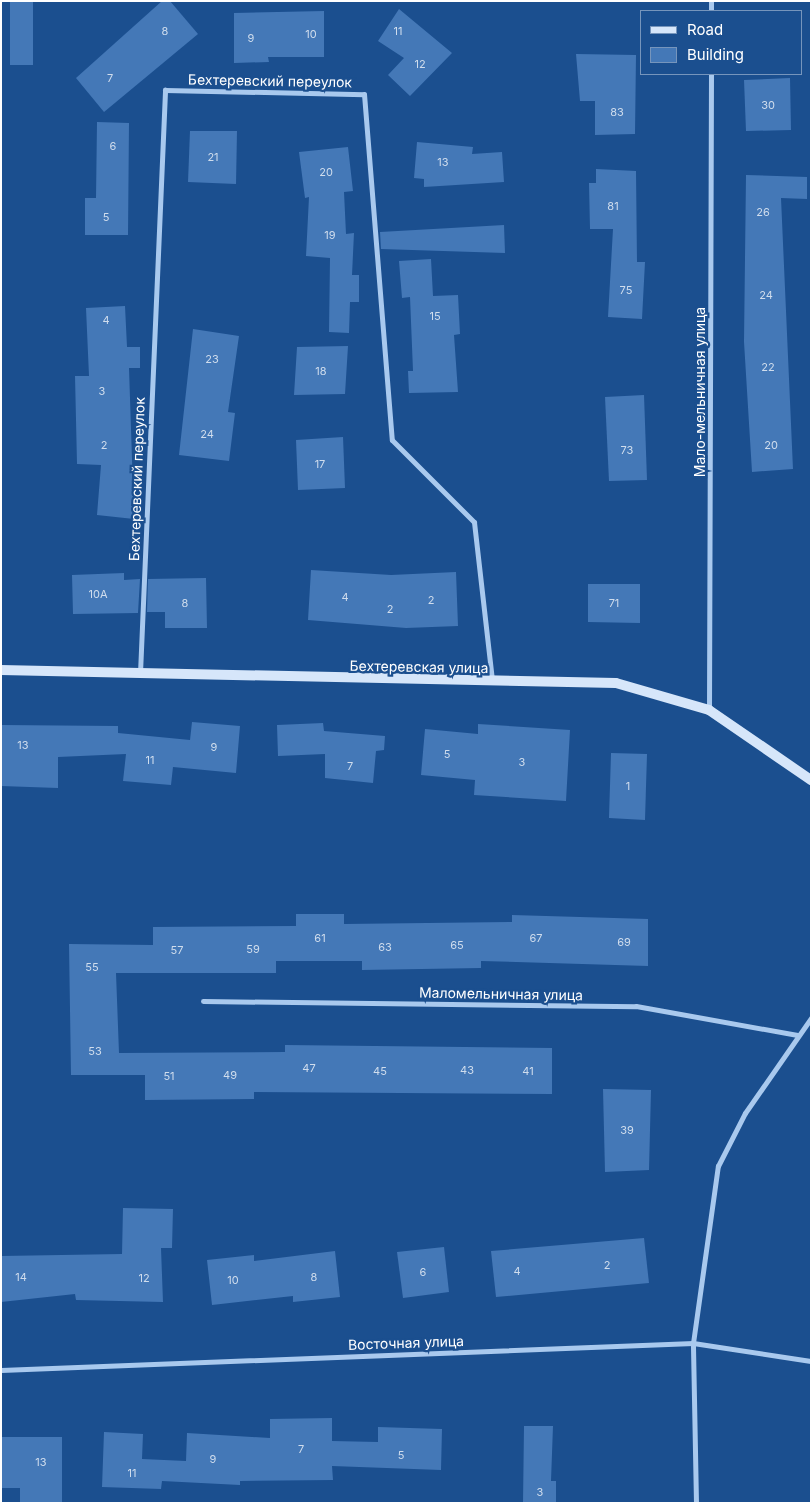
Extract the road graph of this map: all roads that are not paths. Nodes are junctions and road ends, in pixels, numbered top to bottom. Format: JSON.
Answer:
{"nodes":[{"id":1,"x":711,"y":75,"type":"edge"},
{"id":2,"x":1,"y":670,"type":"edge"},
{"id":3,"x":140,"y":674,"type":"junction"},
{"id":4,"x":492,"y":682,"type":"junction"},
{"id":5,"x":709,"y":710,"type":"junction"},
{"id":6,"x":811,"y":780,"type":"edge"},
{"id":7,"x":203,"y":1002,"type":"dead end"},
{"id":8,"x":811,"y":1018,"type":"edge"},
{"id":9,"x":797,"y":1035,"type":"junction"},
{"id":10,"x":693,"y":1343,"type":"junction"},
{"id":11,"x":811,"y":1361,"type":"edge"},
{"id":12,"x":1,"y":1370,"type":"edge"},
{"id":13,"x":696,"y":1503,"type":"edge"}],
"edges":[{"from":1,"to":5,"type":"street","name":"Мало-мельничная улица"},
{"from":2,"to":3,"type":"main road","name":"Бехтеревская улица"},
{"from":3,"to":4,"type":"main road","name":"Бехтеревская улица"},
{"from":3,"to":4,"type":"street","name":"Бехтеревский переулок"},
{"from":4,"to":5,"type":"main road","name":"Бехтеревская улица"},
{"from":5,"to":6,"type":"main road","name":"Бехтеревская улица"},
{"from":7,"to":9,"type":"street","name":"Маломельничная улица"},
{"from":8,"to":9,"type":"street"},
{"from":9,"to":10,"type":"street"},
{"from":10,"to":11,"type":"street","name":"Восточная улица"},
{"from":10,"to":12,"type":"street","name":"Восточная улица"},
{"from":10,"to":13,"type":"street"}]}
